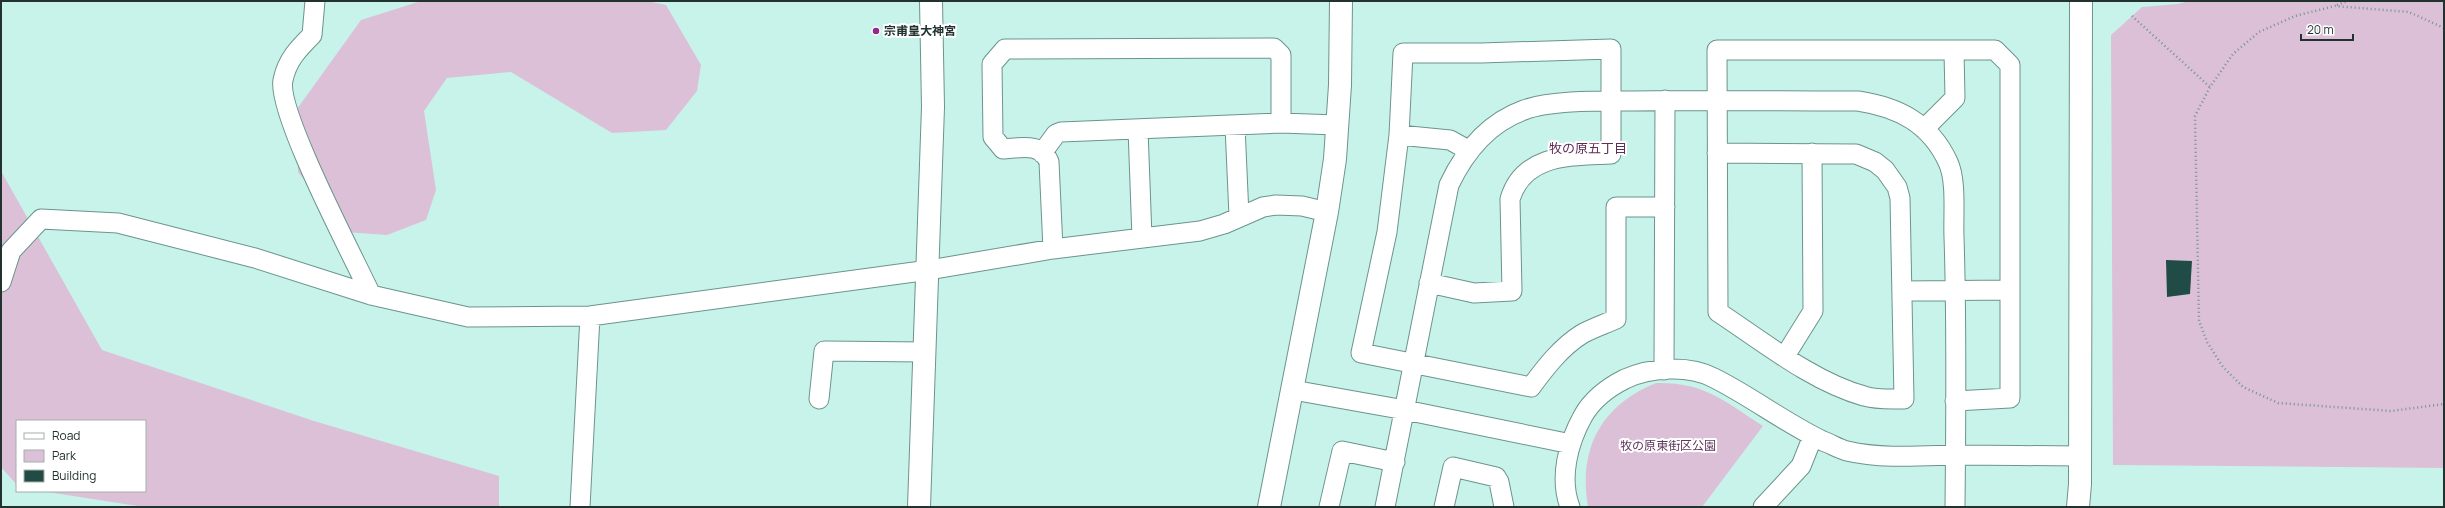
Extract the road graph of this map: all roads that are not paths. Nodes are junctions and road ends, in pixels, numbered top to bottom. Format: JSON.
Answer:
{"nodes":[{"id":1,"x":315,"y":1,"type":"edge"},
{"id":2,"x":931,"y":1,"type":"edge"},
{"id":3,"x":1341,"y":1,"type":"edge"},
{"id":4,"x":2082,"y":1,"type":"edge"},
{"id":5,"x":1954,"y":51,"type":"junction"},
{"id":6,"x":1665,"y":100,"type":"junction"},
{"id":7,"x":1610,"y":101,"type":"junction"},
{"id":8,"x":1717,"y":101,"type":"junction"},
{"id":9,"x":1281,"y":123,"type":"junction"},
{"id":10,"x":1338,"y":125,"type":"junction"},
{"id":11,"x":1235,"y":126,"type":"junction"},
{"id":12,"x":1138,"y":129,"type":"junction"},
{"id":13,"x":1924,"y":129,"type":"junction"},
{"id":14,"x":1399,"y":135,"type":"junction"},
{"id":15,"x":1468,"y":150,"type":"junction"},
{"id":16,"x":1717,"y":152,"type":"junction"},
{"id":17,"x":1042,"y":153,"type":"junction"},
{"id":18,"x":1812,"y":153,"type":"junction"},
{"id":19,"x":1665,"y":207,"type":"junction"},
{"id":20,"x":1327,"y":212,"type":"junction"},
{"id":21,"x":1240,"y":216,"type":"junction"},
{"id":22,"x":1142,"y":238,"type":"junction"},
{"id":23,"x":1053,"y":249,"type":"junction"},
{"id":24,"x":929,"y":270,"type":"junction"},
{"id":25,"x":1,"y":282,"type":"edge"},
{"id":26,"x":1429,"y":283,"type":"junction"},
{"id":27,"x":2009,"y":290,"type":"junction"},
{"id":28,"x":1902,"y":291,"type":"junction"},
{"id":29,"x":1956,"y":291,"type":"junction"},
{"id":30,"x":371,"y":295,"type":"junction"},
{"id":31,"x":590,"y":316,"type":"junction"},
{"id":32,"x":925,"y":352,"type":"junction"},
{"id":33,"x":1785,"y":356,"type":"junction"},
{"id":34,"x":1415,"y":364,"type":"junction"},
{"id":35,"x":1664,"y":370,"type":"junction"},
{"id":36,"x":1293,"y":390,"type":"junction"},
{"id":37,"x":819,"y":399,"type":"dead end"},
{"id":38,"x":1955,"y":401,"type":"junction"},
{"id":39,"x":1405,"y":410,"type":"junction"},
{"id":40,"x":1813,"y":436,"type":"junction"},
{"id":41,"x":1571,"y":444,"type":"junction"},
{"id":42,"x":1956,"y":455,"type":"junction"},
{"id":43,"x":2080,"y":456,"type":"junction"},
{"id":44,"x":1395,"y":462,"type":"junction"},
{"id":45,"x":580,"y":507,"type":"edge"},
{"id":46,"x":919,"y":507,"type":"edge"},
{"id":47,"x":1269,"y":507,"type":"edge"},
{"id":48,"x":1329,"y":507,"type":"edge"},
{"id":49,"x":1385,"y":507,"type":"edge"},
{"id":50,"x":1444,"y":507,"type":"edge"},
{"id":51,"x":1504,"y":507,"type":"edge"},
{"id":52,"x":1570,"y":507,"type":"edge"},
{"id":53,"x":1763,"y":507,"type":"edge"},
{"id":54,"x":1955,"y":507,"type":"edge"},
{"id":55,"x":2078,"y":507,"type":"edge"}],
"edges":[{"from":1,"to":30,"type":"street"},
{"from":2,"to":24,"type":"street"},
{"from":3,"to":10,"type":"street"},
{"from":4,"to":43,"type":"street"},
{"from":5,"to":8,"type":"street"},
{"from":5,"to":13,"type":"street"},
{"from":5,"to":27,"type":"street"},
{"from":6,"to":7,"type":"street"},
{"from":6,"to":8,"type":"street"},
{"from":6,"to":19,"type":"street"},
{"from":7,"to":14,"type":"street"},
{"from":7,"to":15,"type":"street"},
{"from":7,"to":26,"type":"street"},
{"from":8,"to":13,"type":"street"},
{"from":8,"to":16,"type":"street"},
{"from":9,"to":10,"type":"street"},
{"from":9,"to":11,"type":"street"},
{"from":9,"to":17,"type":"street"},
{"from":10,"to":20,"type":"street"},
{"from":11,"to":12,"type":"street"},
{"from":11,"to":21,"type":"street"},
{"from":12,"to":17,"type":"street"},
{"from":12,"to":22,"type":"street"},
{"from":13,"to":29,"type":"street"},
{"from":14,"to":15,"type":"street"},
{"from":14,"to":34,"type":"street"},
{"from":15,"to":26,"type":"street"},
{"from":16,"to":18,"type":"street"},
{"from":16,"to":33,"type":"street"},
{"from":17,"to":23,"type":"street"},
{"from":18,"to":28,"type":"street"},
{"from":18,"to":33,"type":"street"},
{"from":19,"to":34,"type":"street"},
{"from":19,"to":35,"type":"street"},
{"from":20,"to":21,"type":"street"},
{"from":20,"to":36,"type":"street"},
{"from":21,"to":22,"type":"street"},
{"from":22,"to":23,"type":"street"},
{"from":23,"to":24,"type":"street"},
{"from":24,"to":31,"type":"street"},
{"from":24,"to":32,"type":"street"},
{"from":25,"to":30,"type":"street"},
{"from":26,"to":34,"type":"street"},
{"from":27,"to":29,"type":"street"},
{"from":27,"to":38,"type":"street"},
{"from":28,"to":29,"type":"street"},
{"from":28,"to":33,"type":"street"},
{"from":29,"to":38,"type":"street"},
{"from":30,"to":31,"type":"street"},
{"from":31,"to":45,"type":"street"},
{"from":32,"to":37,"type":"street"},
{"from":32,"to":46,"type":"street"},
{"from":34,"to":39,"type":"street"},
{"from":35,"to":40,"type":"street"},
{"from":35,"to":41,"type":"street"},
{"from":36,"to":39,"type":"street"},
{"from":36,"to":47,"type":"street"},
{"from":38,"to":42,"type":"street"},
{"from":39,"to":41,"type":"street"},
{"from":39,"to":44,"type":"street"},
{"from":40,"to":42,"type":"street"},
{"from":40,"to":53,"type":"street"},
{"from":41,"to":52,"type":"street"},
{"from":42,"to":43,"type":"street"},
{"from":42,"to":54,"type":"street"},
{"from":43,"to":55,"type":"street"},
{"from":44,"to":48,"type":"street"},
{"from":44,"to":49,"type":"street"},
{"from":50,"to":51,"type":"street"}]}
